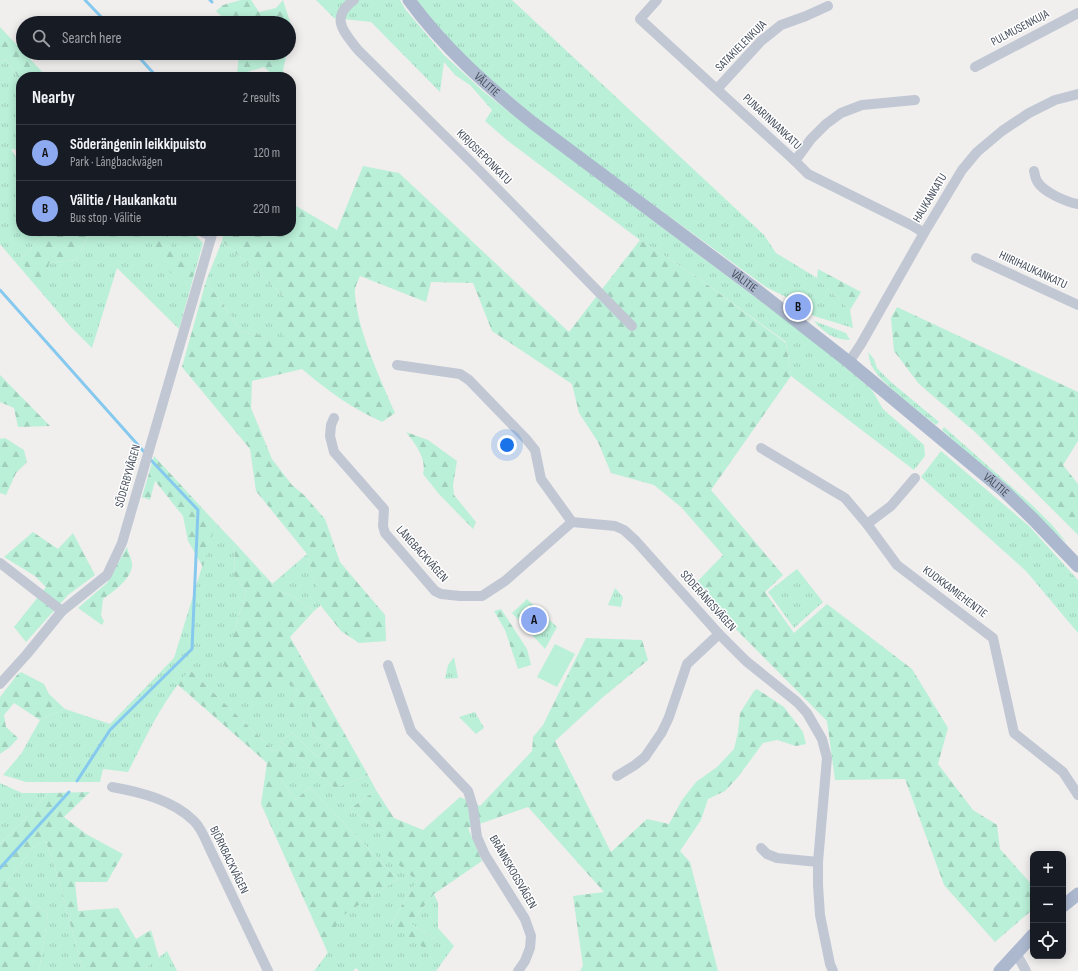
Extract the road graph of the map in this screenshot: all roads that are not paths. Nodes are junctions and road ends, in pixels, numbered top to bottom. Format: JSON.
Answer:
{"nodes":[{"id":1,"x":354,"y":0,"type":"edge"},
{"id":2,"x":409,"y":0,"type":"edge"},
{"id":3,"x":656,"y":0,"type":"edge"},
{"id":4,"x":828,"y":6,"type":"dead end"},
{"id":5,"x":1078,"y":12,"type":"edge"},
{"id":6,"x":975,"y":67,"type":"dead end"},
{"id":7,"x":716,"y":89,"type":"junction"},
{"id":8,"x":1078,"y":94,"type":"edge"},
{"id":9,"x":915,"y":100,"type":"dead end"},
{"id":10,"x":795,"y":161,"type":"junction"},
{"id":11,"x":1034,"y":171,"type":"dead end"},
{"id":12,"x":1078,"y":204,"type":"edge"},
{"id":13,"x":924,"y":233,"type":"junction"},
{"id":14,"x":211,"y":236,"type":"edge"},
{"id":15,"x":976,"y":258,"type":"dead end"},
{"id":16,"x":1078,"y":305,"type":"edge"},
{"id":17,"x":632,"y":326,"type":"dead end"},
{"id":18,"x":849,"y":362,"type":"junction"},
{"id":19,"x":397,"y":365,"type":"dead end"},
{"id":20,"x":334,"y":418,"type":"dead end"},
{"id":21,"x":761,"y":448,"type":"dead end"},
{"id":22,"x":915,"y":478,"type":"dead end"},
{"id":23,"x":572,"y":522,"type":"junction"},
{"id":24,"x":867,"y":524,"type":"junction"},
{"id":25,"x":0,"y":563,"type":"edge"},
{"id":26,"x":1078,"y":566,"type":"edge"},
{"id":27,"x":62,"y":611,"type":"junction"},
{"id":28,"x":719,"y":634,"type":"junction"},
{"id":29,"x":388,"y":665,"type":"dead end"},
{"id":30,"x":0,"y":684,"type":"edge"},
{"id":31,"x":617,"y":776,"type":"dead end"},
{"id":32,"x":112,"y":787,"type":"dead end"},
{"id":33,"x":1078,"y":795,"type":"edge"},
{"id":34,"x":761,"y":848,"type":"dead end"},
{"id":35,"x":818,"y":862,"type":"junction"},
{"id":36,"x":1078,"y":894,"type":"edge"},
{"id":37,"x":1066,"y":904,"type":"edge"},
{"id":38,"x":1030,"y":938,"type":"edge"},
{"id":39,"x":1016,"y":953,"type":"junction"},
{"id":40,"x":268,"y":971,"type":"edge"},
{"id":41,"x":518,"y":971,"type":"edge"},
{"id":42,"x":833,"y":971,"type":"edge"},
{"id":43,"x":1000,"y":971,"type":"edge"},
{"id":44,"x":1026,"y":971,"type":"edge"}],
"edges":[{"from":1,"to":17,"type":"street","name":"KIRJOSIEPONKATU"},
{"from":2,"to":18,"type":"main road","name":"VÄLITIE"},
{"from":3,"to":7,"type":"street","name":"PUNARINNANKATU"},
{"from":4,"to":7,"type":"street","name":"SATAKIELENKUJA"},
{"from":5,"to":6,"type":"street","name":"PULMUSENKUJA"},
{"from":7,"to":10,"type":"street","name":"PUNARINNANKATU"},
{"from":8,"to":13,"type":"street","name":"HAUKANKATU"},
{"from":9,"to":10,"type":"street"},
{"from":10,"to":13,"type":"street","name":"PUNARINNANKATU"},
{"from":11,"to":12,"type":"street"},
{"from":13,"to":18,"type":"street","name":"HAUKANKATU"},
{"from":14,"to":27,"type":"street","name":"SÖDERBYVÄGEN"},
{"from":15,"to":16,"type":"street","name":"HIIRIHAUKANKATU"},
{"from":18,"to":26,"type":"main road","name":"VÄLITIE"},
{"from":19,"to":23,"type":"street"},
{"from":20,"to":23,"type":"street","name":"LÅNGBACKVÄGEN"},
{"from":21,"to":24,"type":"street","name":"KUOKKAMIEHENTIE"},
{"from":22,"to":24,"type":"street"},
{"from":23,"to":28,"type":"street","name":"SÖDERÄNGSVÄGEN"},
{"from":24,"to":33,"type":"street","name":"KUOKKAMIEHENTIE"},
{"from":25,"to":27,"type":"street"},
{"from":27,"to":30,"type":"street","name":"SÖDERBYVÄGEN"},
{"from":28,"to":31,"type":"street"},
{"from":28,"to":35,"type":"street","name":"SÖDERÄNGSVÄGEN"},
{"from":29,"to":41,"type":"street","name":"BRÄNNSKOGSVÄGEN"},
{"from":32,"to":40,"type":"street","name":"BJÖRKBACKVÄGEN"},
{"from":34,"to":35,"type":"street"},
{"from":35,"to":42,"type":"street","name":"SÖDERÄNGSVÄGEN"},
{"from":36,"to":37,"type":"main road"},
{"from":38,"to":39,"type":"main road"},
{"from":39,"to":43,"type":"main road"},
{"from":39,"to":44,"type":"street"}]}
